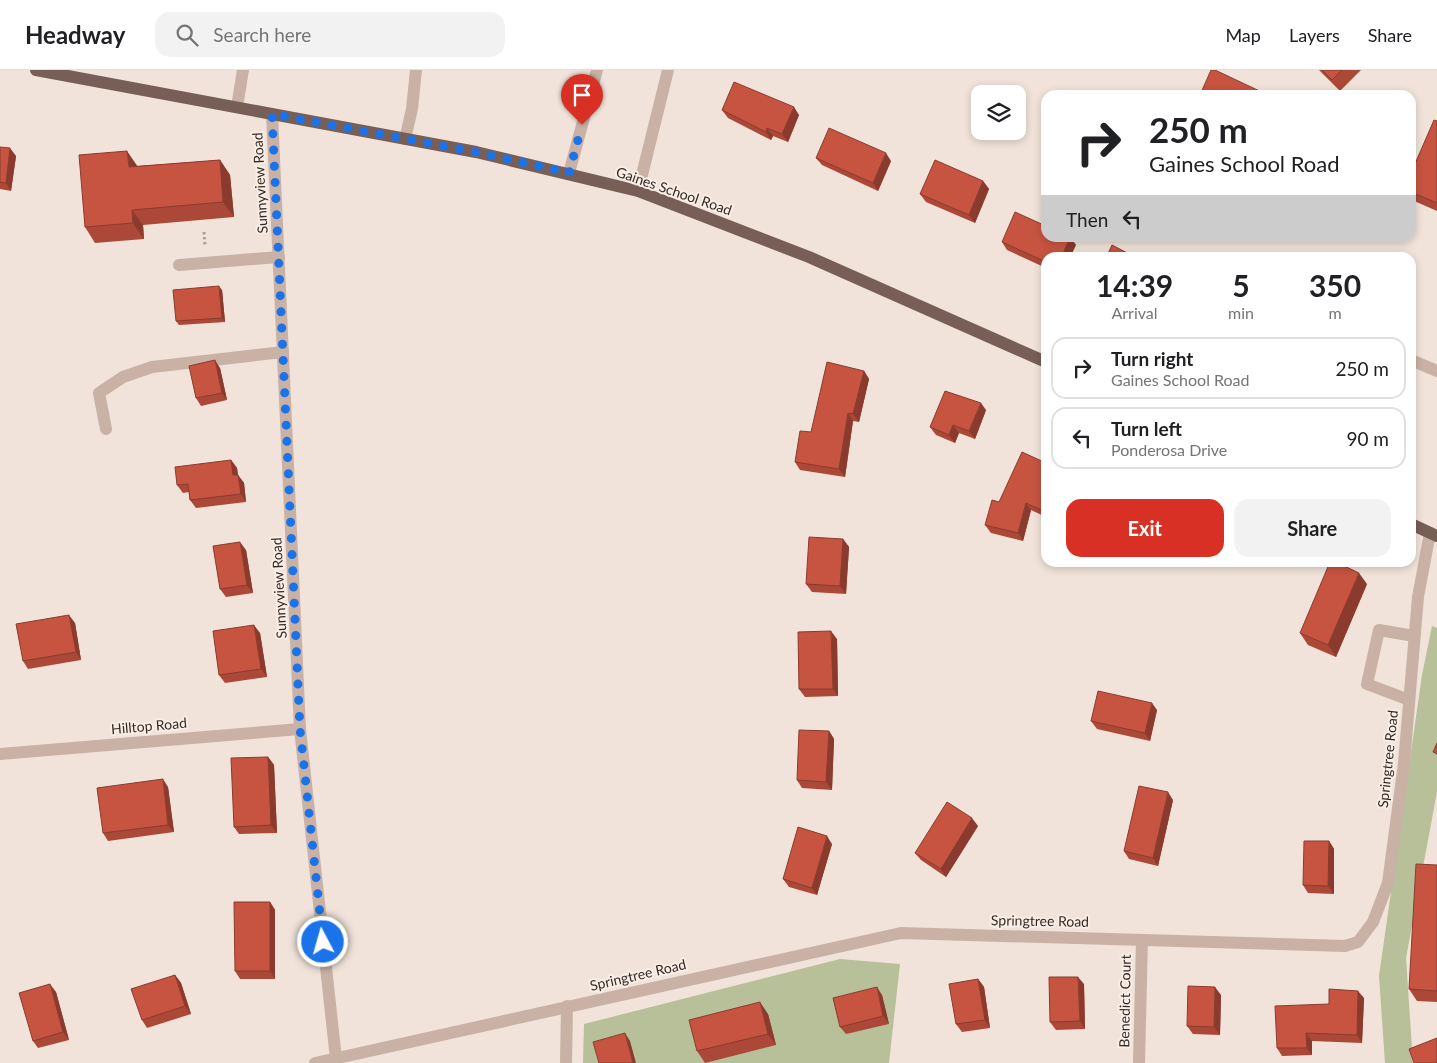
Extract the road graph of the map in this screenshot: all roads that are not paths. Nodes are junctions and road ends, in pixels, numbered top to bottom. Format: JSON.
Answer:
{"nodes":[{"id":1,"x":36,"y":70,"type":"edge"},
{"id":2,"x":243,"y":70,"type":"edge"},
{"id":3,"x":416,"y":70,"type":"edge"},
{"id":4,"x":596,"y":70,"type":"edge"},
{"id":5,"x":668,"y":70,"type":"edge"},
{"id":6,"x":237,"y":107,"type":"junction"},
{"id":7,"x":272,"y":114,"type":"junction"},
{"id":8,"x":405,"y":138,"type":"junction"},
{"id":9,"x":569,"y":173,"type":"junction"},
{"id":10,"x":638,"y":191,"type":"junction"},
{"id":11,"x":279,"y":257,"type":"junction"},
{"id":12,"x":179,"y":264,"type":"dead end"},
{"id":13,"x":283,"y":352,"type":"junction"},
{"id":14,"x":1041,"y":360,"type":"edge"},
{"id":15,"x":1416,"y":362,"type":"edge"},
{"id":16,"x":1437,"y":371,"type":"edge"},
{"id":17,"x":106,"y":429,"type":"dead end"},
{"id":18,"x":1416,"y":526,"type":"edge"},
{"id":19,"x":1433,"y":534,"type":"edge"},
{"id":20,"x":1414,"y":636,"type":"junction"},
{"id":21,"x":1409,"y":700,"type":"junction"},
{"id":22,"x":300,"y":729,"type":"junction"},
{"id":23,"x":0,"y":754,"type":"edge"},
{"id":24,"x":1142,"y":940,"type":"junction"},
{"id":25,"x":567,"y":1006,"type":"junction"},
{"id":26,"x":336,"y":1059,"type":"junction"},
{"id":27,"x":315,"y":1063,"type":"edge"},
{"id":28,"x":566,"y":1063,"type":"edge"},
{"id":29,"x":1139,"y":1063,"type":"edge"}],
"edges":[{"from":1,"to":6,"type":"main road","name":"Gaines School Road"},
{"from":2,"to":6,"type":"street"},
{"from":3,"to":8,"type":"street"},
{"from":4,"to":9,"type":"street"},
{"from":5,"to":10,"type":"street"},
{"from":6,"to":7,"type":"main road","name":"Gaines School Road"},
{"from":7,"to":8,"type":"main road","name":"Gaines School Road"},
{"from":7,"to":11,"type":"street","name":"Sunnyview Road"},
{"from":8,"to":9,"type":"main road","name":"Gaines School Road"},
{"from":9,"to":10,"type":"main road","name":"Gaines School Road"},
{"from":10,"to":14,"type":"main road","name":"Gaines School Road"},
{"from":11,"to":12,"type":"street"},
{"from":11,"to":13,"type":"street","name":"Sunnyview Road"},
{"from":13,"to":17,"type":"street"},
{"from":13,"to":22,"type":"street","name":"Sunnyview Road"},
{"from":15,"to":16,"type":"street"},
{"from":18,"to":19,"type":"main road"},
{"from":19,"to":20,"type":"street","name":"Springtree Road"},
{"from":20,"to":21,"type":"street","name":"Springtree Road"},
{"from":20,"to":21,"type":"street"},
{"from":21,"to":24,"type":"street","name":"Springtree Road"},
{"from":22,"to":23,"type":"street","name":"Hilltop Road"},
{"from":22,"to":26,"type":"street","name":"Sunnyview Road"},
{"from":24,"to":25,"type":"street","name":"Springtree Road"},
{"from":24,"to":29,"type":"street","name":"Benedict Court"},
{"from":25,"to":26,"type":"street","name":"Springtree Road"},
{"from":25,"to":28,"type":"street"},
{"from":26,"to":27,"type":"street","name":"Springtree Road"}]}
